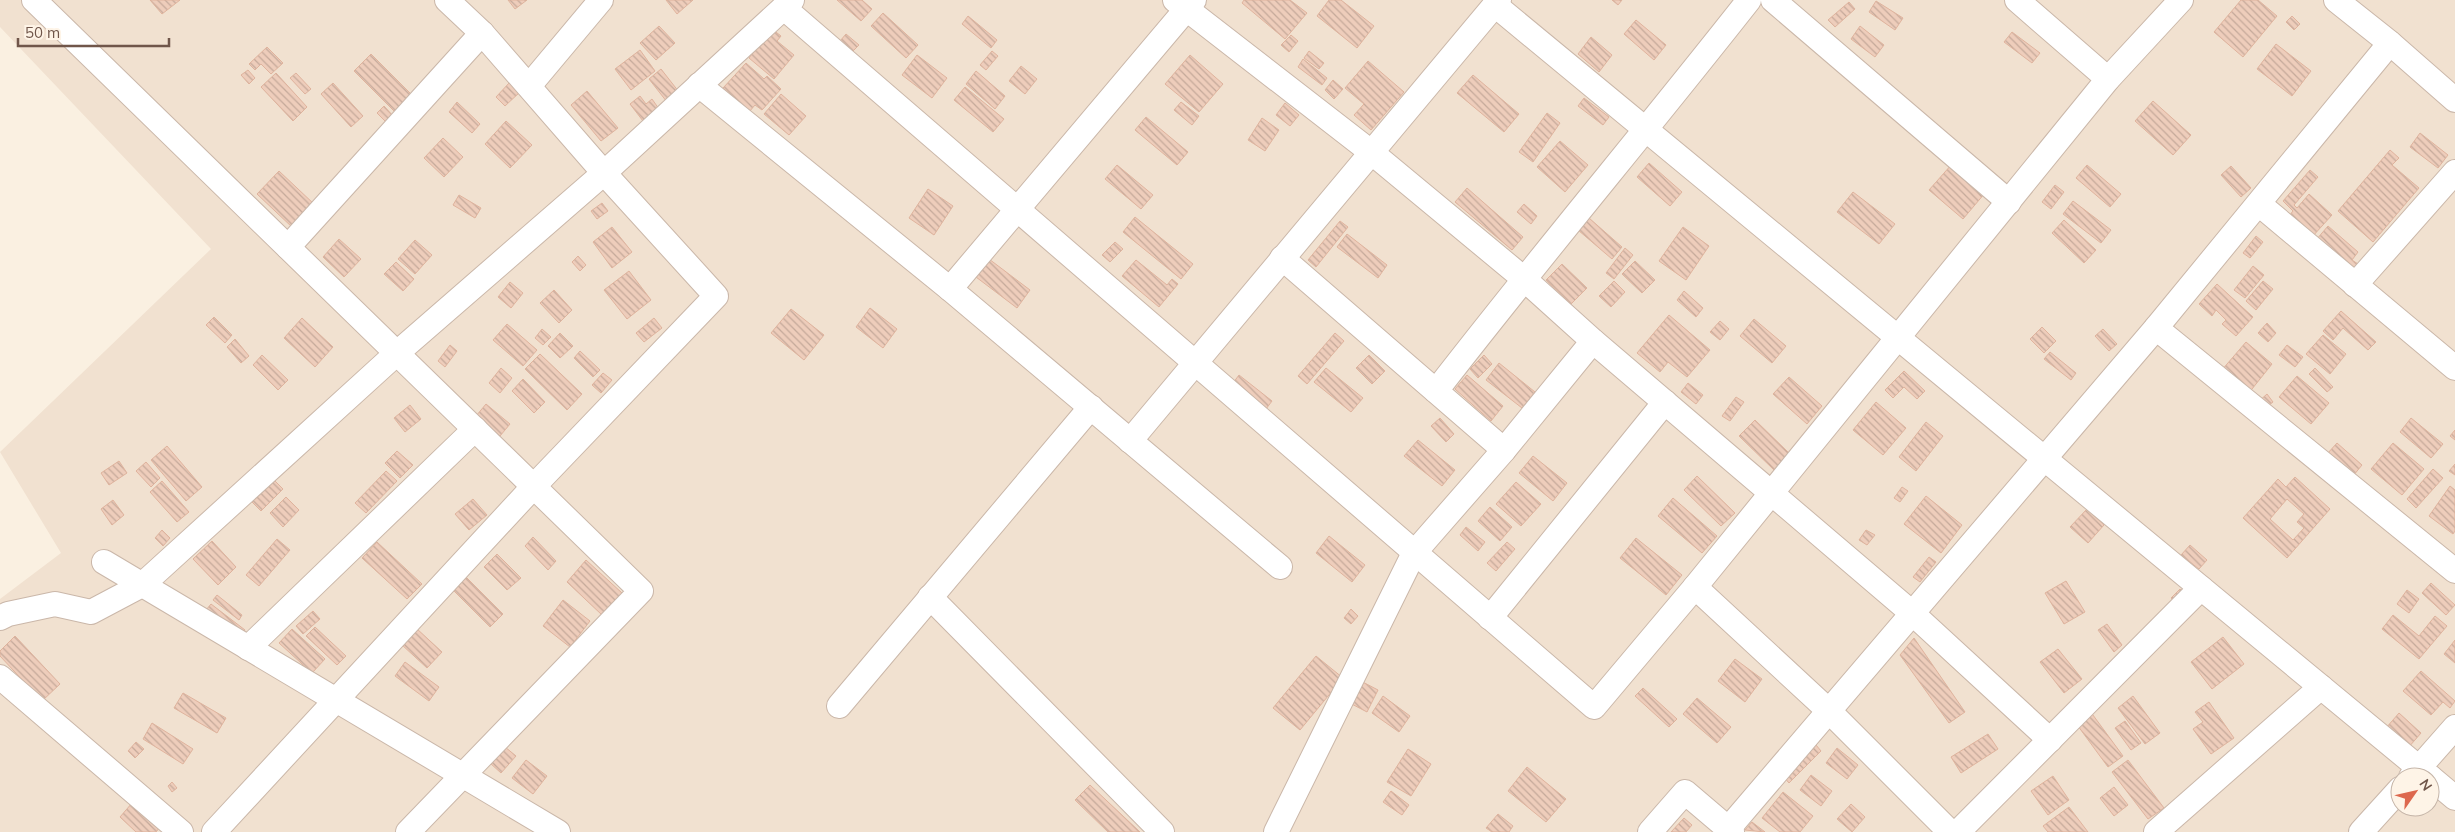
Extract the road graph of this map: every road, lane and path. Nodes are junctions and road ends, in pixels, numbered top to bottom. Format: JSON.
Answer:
{"nodes":[{"id":1,"x":34,"y":0,"type":"edge"},
{"id":2,"x":447,"y":0,"type":"edge"},
{"id":3,"x":601,"y":0,"type":"edge"},
{"id":4,"x":1749,"y":0,"type":"edge"},
{"id":5,"x":1773,"y":0,"type":"edge"},
{"id":6,"x":2017,"y":0,"type":"edge"},
{"id":7,"x":2181,"y":0,"type":"edge"},
{"id":8,"x":2336,"y":0,"type":"edge"},
{"id":9,"x":1497,"y":2,"type":"edge"},
{"id":10,"x":1185,"y":3,"type":"edge"},
{"id":11,"x":788,"y":4,"type":"edge"},
{"id":12,"x":482,"y":33,"type":"junction"},
{"id":13,"x":2390,"y":43,"type":"junction"},
{"id":14,"x":2108,"y":79,"type":"junction"},
{"id":15,"x":700,"y":85,"type":"junction"},
{"id":16,"x":528,"y":86,"type":"junction"},
{"id":17,"x":2455,"y":100,"type":"edge"},
{"id":18,"x":1647,"y":130,"type":"junction"},
{"id":19,"x":1371,"y":152,"type":"junction"},
{"id":20,"x":2455,"y":172,"type":"edge"},
{"id":21,"x":604,"y":173,"type":"junction"},
{"id":22,"x":2009,"y":202,"type":"junction"},
{"id":23,"x":2259,"y":204,"type":"junction"},
{"id":24,"x":1017,"y":209,"type":"junction"},
{"id":25,"x":288,"y":247,"type":"junction"},
{"id":26,"x":1282,"y":258,"type":"junction"},
{"id":27,"x":1523,"y":278,"type":"junction"},
{"id":28,"x":2355,"y":285,"type":"junction"},
{"id":29,"x":950,"y":289,"type":"junction"},
{"id":30,"x":2156,"y":328,"type":"junction"},
{"id":31,"x":1898,"y":338,"type":"junction"},
{"id":32,"x":1593,"y":341,"type":"junction"},
{"id":33,"x":398,"y":353,"type":"junction"},
{"id":34,"x":1195,"y":363,"type":"junction"},
{"id":35,"x":2455,"y":368,"type":"edge"},
{"id":36,"x":1436,"y":391,"type":"junction"},
{"id":37,"x":1665,"y":402,"type":"junction"},
{"id":38,"x":1091,"y":407,"type":"junction"},
{"id":39,"x":475,"y":429,"type":"junction"},
{"id":40,"x":1130,"y":440,"type":"junction"},
{"id":41,"x":1504,"y":450,"type":"junction"},
{"id":42,"x":2044,"y":459,"type":"junction"},
{"id":43,"x":534,"y":486,"type":"junction"},
{"id":44,"x":1770,"y":492,"type":"junction"},
{"id":45,"x":1414,"y":553,"type":"junction"},
{"id":46,"x":104,"y":562,"type":"dead end"},
{"id":47,"x":1280,"y":567,"type":"dead end"},
{"id":48,"x":2455,"y":571,"type":"edge"},
{"id":49,"x":142,"y":585,"type":"junction"},
{"id":50,"x":1695,"y":587,"type":"junction"},
{"id":51,"x":2201,"y":588,"type":"junction"},
{"id":52,"x":930,"y":598,"type":"junction"},
{"id":53,"x":1912,"y":613,"type":"junction"},
{"id":54,"x":0,"y":618,"type":"edge"},
{"id":55,"x":1490,"y":618,"type":"junction"},
{"id":56,"x":248,"y":648,"type":"junction"},
{"id":57,"x":0,"y":677,"type":"edge"},
{"id":58,"x":2321,"y":687,"type":"junction"},
{"id":59,"x":337,"y":701,"type":"junction"},
{"id":60,"x":839,"y":706,"type":"dead end"},
{"id":61,"x":1829,"y":711,"type":"junction"},
{"id":62,"x":2455,"y":727,"type":"edge"},
{"id":63,"x":2050,"y":740,"type":"junction"},
{"id":64,"x":2413,"y":767,"type":"edge"},
{"id":65,"x":2428,"y":767,"type":"edge"},
{"id":66,"x":463,"y":776,"type":"junction"},
{"id":67,"x":2440,"y":788,"type":"edge"},
{"id":68,"x":2455,"y":798,"type":"edge"},
{"id":69,"x":2390,"y":800,"type":"edge"},
{"id":70,"x":1730,"y":830,"type":"edge"},
{"id":71,"x":181,"y":832,"type":"edge"},
{"id":72,"x":214,"y":832,"type":"edge"},
{"id":73,"x":408,"y":832,"type":"edge"},
{"id":74,"x":558,"y":832,"type":"edge"},
{"id":75,"x":1162,"y":832,"type":"edge"},
{"id":76,"x":1276,"y":832,"type":"edge"},
{"id":77,"x":1650,"y":832,"type":"edge"},
{"id":78,"x":1950,"y":832,"type":"edge"},
{"id":79,"x":1958,"y":832,"type":"edge"},
{"id":80,"x":2156,"y":832,"type":"edge"},
{"id":81,"x":2361,"y":832,"type":"edge"}],
"edges":[{"from":1,"to":25,"type":"street"},
{"from":2,"to":12,"type":"street"},
{"from":3,"to":16,"type":"street"},
{"from":4,"to":18,"type":"street"},
{"from":5,"to":22,"type":"street"},
{"from":6,"to":14,"type":"street"},
{"from":7,"to":14,"type":"street"},
{"from":8,"to":13,"type":"street"},
{"from":9,"to":18,"type":"street"},
{"from":9,"to":19,"type":"street"},
{"from":10,"to":19,"type":"street"},
{"from":10,"to":24,"type":"street"},
{"from":11,"to":15,"type":"street"},
{"from":11,"to":24,"type":"street"},
{"from":12,"to":16,"type":"street"},
{"from":12,"to":25,"type":"street"},
{"from":13,"to":17,"type":"street"},
{"from":13,"to":23,"type":"street"},
{"from":14,"to":22,"type":"street"},
{"from":15,"to":21,"type":"street"},
{"from":15,"to":29,"type":"street"},
{"from":16,"to":21,"type":"street"},
{"from":18,"to":27,"type":"street"},
{"from":18,"to":31,"type":"street"},
{"from":19,"to":26,"type":"street"},
{"from":19,"to":27,"type":"street"},
{"from":20,"to":28,"type":"street"},
{"from":21,"to":33,"type":"street"},
{"from":21,"to":43,"type":"street"},
{"from":22,"to":31,"type":"street"},
{"from":23,"to":28,"type":"street"},
{"from":23,"to":30,"type":"street"},
{"from":24,"to":29,"type":"street"},
{"from":24,"to":34,"type":"street"},
{"from":25,"to":33,"type":"street"},
{"from":26,"to":34,"type":"street"},
{"from":26,"to":36,"type":"street"},
{"from":27,"to":32,"type":"street"},
{"from":27,"to":36,"type":"street"},
{"from":28,"to":35,"type":"street"},
{"from":29,"to":38,"type":"street"},
{"from":30,"to":42,"type":"street"},
{"from":30,"to":48,"type":"street"},
{"from":31,"to":42,"type":"street"},
{"from":31,"to":44,"type":"street"},
{"from":32,"to":37,"type":"street"},
{"from":32,"to":41,"type":"street"},
{"from":33,"to":39,"type":"street"},
{"from":33,"to":49,"type":"street"},
{"from":34,"to":40,"type":"street"},
{"from":34,"to":45,"type":"street"},
{"from":36,"to":41,"type":"street"},
{"from":37,"to":44,"type":"street"},
{"from":37,"to":55,"type":"street"},
{"from":38,"to":40,"type":"street"},
{"from":38,"to":52,"type":"street"},
{"from":39,"to":43,"type":"street"},
{"from":39,"to":56,"type":"street"},
{"from":40,"to":47,"type":"street"},
{"from":41,"to":45,"type":"street"},
{"from":42,"to":51,"type":"street"},
{"from":42,"to":53,"type":"street"},
{"from":43,"to":59,"type":"street"},
{"from":43,"to":66,"type":"street"},
{"from":44,"to":50,"type":"street"},
{"from":44,"to":53,"type":"street"},
{"from":45,"to":55,"type":"street"},
{"from":45,"to":76,"type":"street"},
{"from":46,"to":49,"type":"street"},
{"from":49,"to":54,"type":"street"},
{"from":49,"to":56,"type":"street"},
{"from":50,"to":55,"type":"street"},
{"from":50,"to":61,"type":"street"},
{"from":51,"to":58,"type":"street"},
{"from":51,"to":63,"type":"street"},
{"from":52,"to":60,"type":"street"},
{"from":52,"to":75,"type":"street"},
{"from":53,"to":61,"type":"street"},
{"from":53,"to":63,"type":"street"},
{"from":56,"to":59,"type":"street"},
{"from":57,"to":71,"type":"street"},
{"from":58,"to":64,"type":"street"},
{"from":58,"to":80,"type":"street"},
{"from":59,"to":66,"type":"street"},
{"from":59,"to":72,"type":"street"},
{"from":61,"to":70,"type":"street"},
{"from":61,"to":78,"type":"street"},
{"from":62,"to":65,"type":"street"},
{"from":63,"to":79,"type":"street"},
{"from":66,"to":73,"type":"street"},
{"from":66,"to":74,"type":"street"},
{"from":67,"to":68,"type":"street"},
{"from":69,"to":81,"type":"street"},
{"from":70,"to":77,"type":"street"}]}
